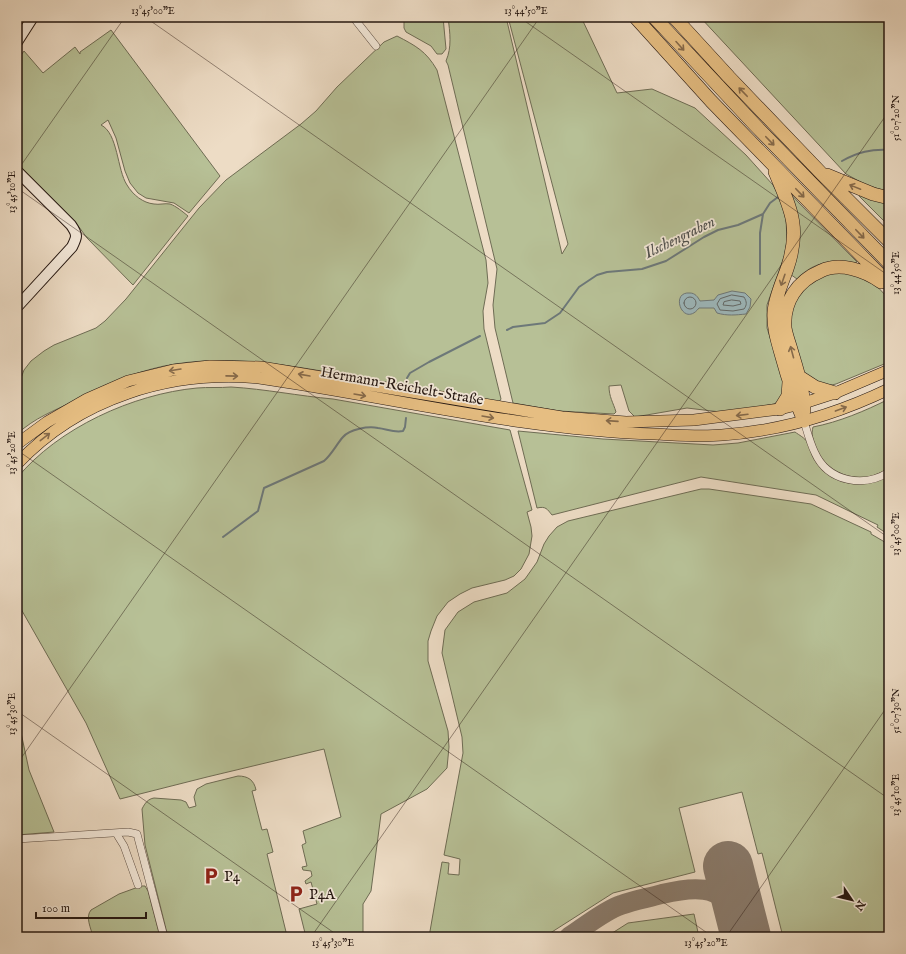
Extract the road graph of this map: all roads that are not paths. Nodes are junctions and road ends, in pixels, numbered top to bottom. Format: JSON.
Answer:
{"nodes":[{"id":1,"x":33,"y":17,"type":"edge"},
{"id":2,"x":353,"y":17,"type":"edge"},
{"id":3,"x":635,"y":17,"type":"edge"},
{"id":4,"x":654,"y":17,"type":"edge"},
{"id":5,"x":674,"y":17,"type":"edge"},
{"id":6,"x":17,"y":42,"type":"edge"},
{"id":7,"x":376,"y":46,"type":"dead end"},
{"id":8,"x":772,"y":165,"type":"junction"},
{"id":9,"x":17,"y":171,"type":"edge"},
{"id":10,"x":821,"y":173,"type":"junction"},
{"id":11,"x":889,"y":198,"type":"edge"},
{"id":12,"x":889,"y":241,"type":"edge"},
{"id":13,"x":889,"y":264,"type":"edge"},
{"id":14,"x":889,"y":286,"type":"edge"},
{"id":15,"x":17,"y":307,"type":"edge"},
{"id":16,"x":889,"y":370,"type":"edge"},
{"id":17,"x":794,"y":379,"type":"junction"},
{"id":18,"x":889,"y":389,"type":"edge"},
{"id":19,"x":835,"y":393,"type":"junction"},
{"id":20,"x":801,"y":404,"type":"junction"},
{"id":21,"x":780,"y":409,"type":"junction"},
{"id":22,"x":804,"y":421,"type":"junction"},
{"id":23,"x":17,"y":444,"type":"edge"},
{"id":24,"x":17,"y":464,"type":"edge"},
{"id":25,"x":889,"y":472,"type":"edge"},
{"id":26,"x":116,"y":833,"type":"junction"},
{"id":27,"x":17,"y":839,"type":"edge"},
{"id":28,"x":138,"y":885,"type":"dead end"},
{"id":29,"x":164,"y":937,"type":"edge"}],
"edges":[{"from":1,"to":6,"type":"street"},
{"from":2,"to":7,"type":"street"},
{"from":3,"to":8,"type":"highway"},
{"from":4,"to":13,"type":"highway","one_way":true},
{"from":10,"to":5,"type":"highway","one_way":true},
{"from":8,"to":14,"type":"highway","one_way":true},
{"from":8,"to":17,"type":"highway","one_way":true},
{"from":9,"to":15,"type":"street"},
{"from":11,"to":10,"type":"highway","one_way":true},
{"from":10,"to":12,"type":"highway"},
{"from":17,"to":14,"type":"highway","one_way":true},
{"from":16,"to":19,"type":"main road","name":"Hermann-Reichelt-Straße"},
{"from":17,"to":19,"type":"highway"},
{"from":17,"to":20,"type":"highway"},
{"from":17,"to":21,"type":"highway"},
{"from":22,"to":18,"type":"main road","name":"Hermann-Reichelt-Straße","one_way":true},
{"from":19,"to":20,"type":"main road","name":"Hermann-Reichelt-Straße"},
{"from":20,"to":21,"type":"main road","name":"Hermann-Reichelt-Straße"},
{"from":20,"to":22,"type":"highway"},
{"from":21,"to":23,"type":"main road","name":"Hermann-Reichelt-Straße","one_way":true},
{"from":24,"to":22,"type":"main road","name":"Hermann-Reichelt-Straße","one_way":true},
{"from":22,"to":25,"type":"street"},
{"from":26,"to":27,"type":"street"},
{"from":26,"to":28,"type":"street"},
{"from":26,"to":29,"type":"street"}]}
